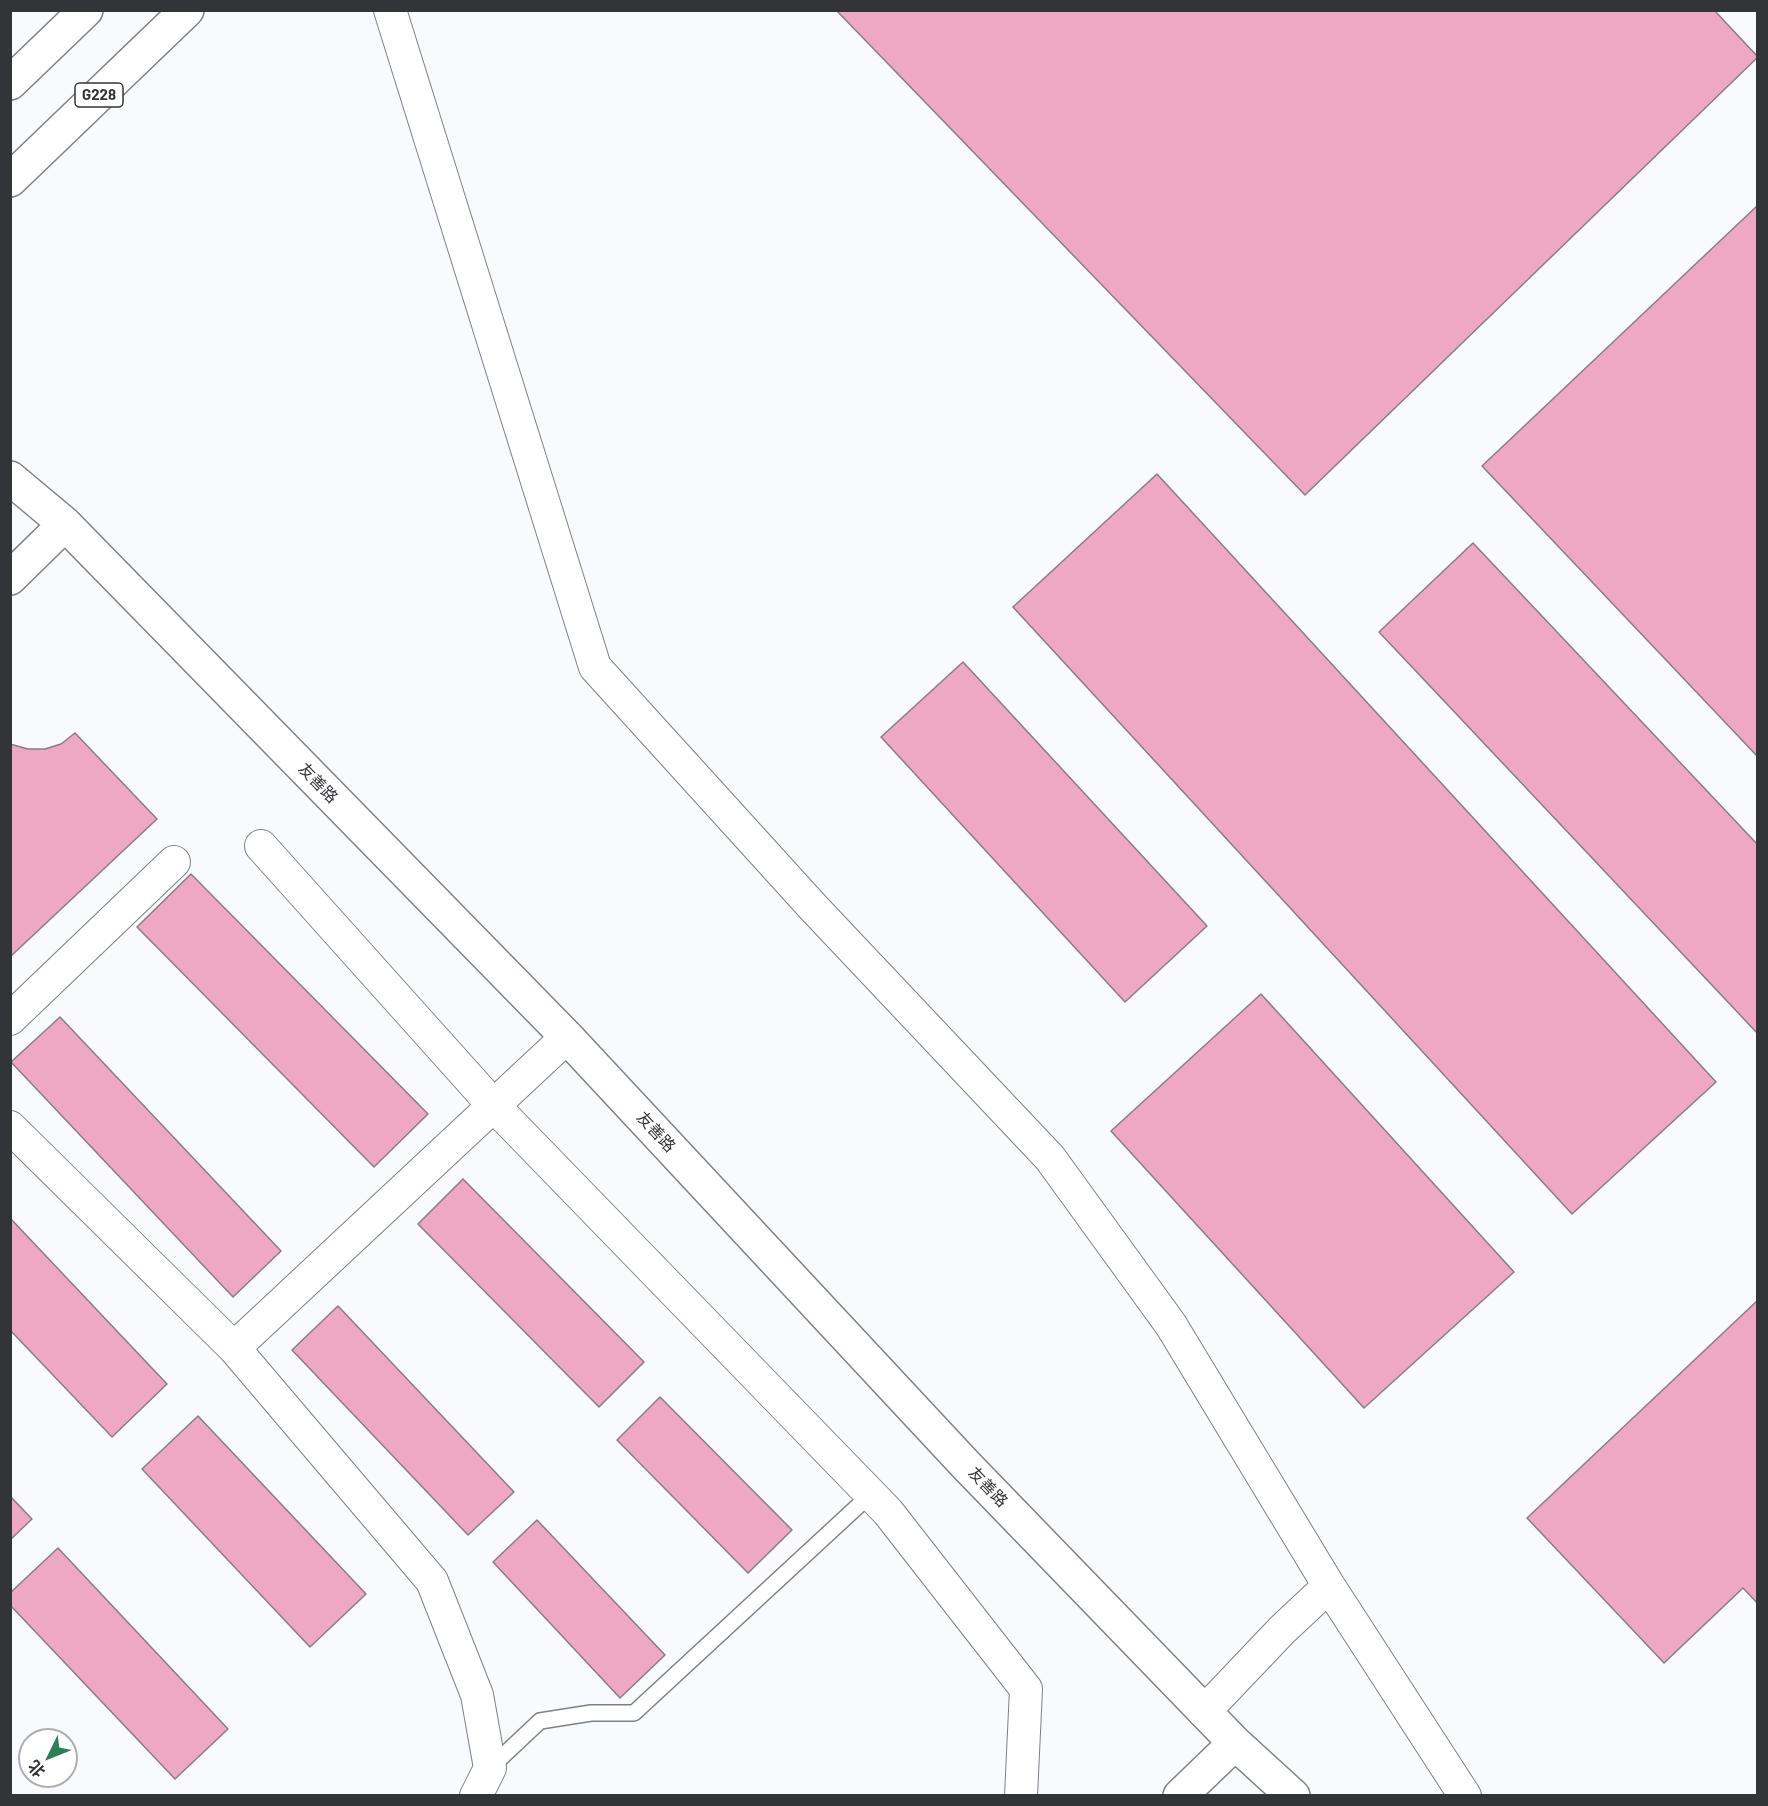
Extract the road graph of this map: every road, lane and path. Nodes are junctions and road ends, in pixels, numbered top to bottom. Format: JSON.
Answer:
{"nodes":[{"id":1,"x":86,"y":10,"type":"edge"},
{"id":2,"x":187,"y":10,"type":"edge"},
{"id":3,"x":390,"y":10,"type":"edge"},
{"id":4,"x":10,"y":83,"type":"edge"},
{"id":5,"x":10,"y":180,"type":"edge"},
{"id":6,"x":10,"y":478,"type":"edge"},
{"id":7,"x":65,"y":524,"type":"junction"},
{"id":8,"x":10,"y":578,"type":"edge"},
{"id":9,"x":261,"y":846,"type":"dead end"},
{"id":10,"x":174,"y":862,"type":"dead end"},
{"id":11,"x":10,"y":1019,"type":"edge"},
{"id":12,"x":567,"y":1037,"type":"junction"},
{"id":13,"x":494,"y":1106,"type":"junction"},
{"id":14,"x":10,"y":1126,"type":"edge"},
{"id":15,"x":234,"y":1348,"type":"junction"},
{"id":16,"x":870,"y":1494,"type":"junction"},
{"id":17,"x":1329,"y":1586,"type":"junction"},
{"id":18,"x":1204,"y":1712,"type":"junction"},
{"id":19,"x":1235,"y":1743,"type":"junction"},
{"id":20,"x":483,"y":1782,"type":"edge"},
{"id":21,"x":1021,"y":1796,"type":"edge"},
{"id":22,"x":1180,"y":1796,"type":"edge"},
{"id":23,"x":1293,"y":1796,"type":"edge"},
{"id":24,"x":1465,"y":1796,"type":"edge"}],
"edges":[{"from":1,"to":4,"type":"main road"},
{"from":2,"to":5,"type":"main road","number":"G228"},
{"from":3,"to":17,"type":"street"},
{"from":6,"to":7,"type":"main road","name":"友善路"},
{"from":7,"to":8,"type":"main road"},
{"from":7,"to":12,"type":"main road","name":"友善路"},
{"from":9,"to":13,"type":"street"},
{"from":10,"to":11,"type":"street"},
{"from":12,"to":13,"type":"street"},
{"from":12,"to":18,"type":"main road","name":"友善路"},
{"from":13,"to":15,"type":"street"},
{"from":13,"to":16,"type":"street"},
{"from":14,"to":15,"type":"street"},
{"from":15,"to":20,"type":"street"},
{"from":16,"to":20,"type":"lane"},
{"from":16,"to":21,"type":"street"},
{"from":17,"to":18,"type":"street"},
{"from":17,"to":24,"type":"street"},
{"from":18,"to":19,"type":"main road","name":"友善路"},
{"from":19,"to":22,"type":"main road"},
{"from":19,"to":23,"type":"main road","name":"友善路"}]}
